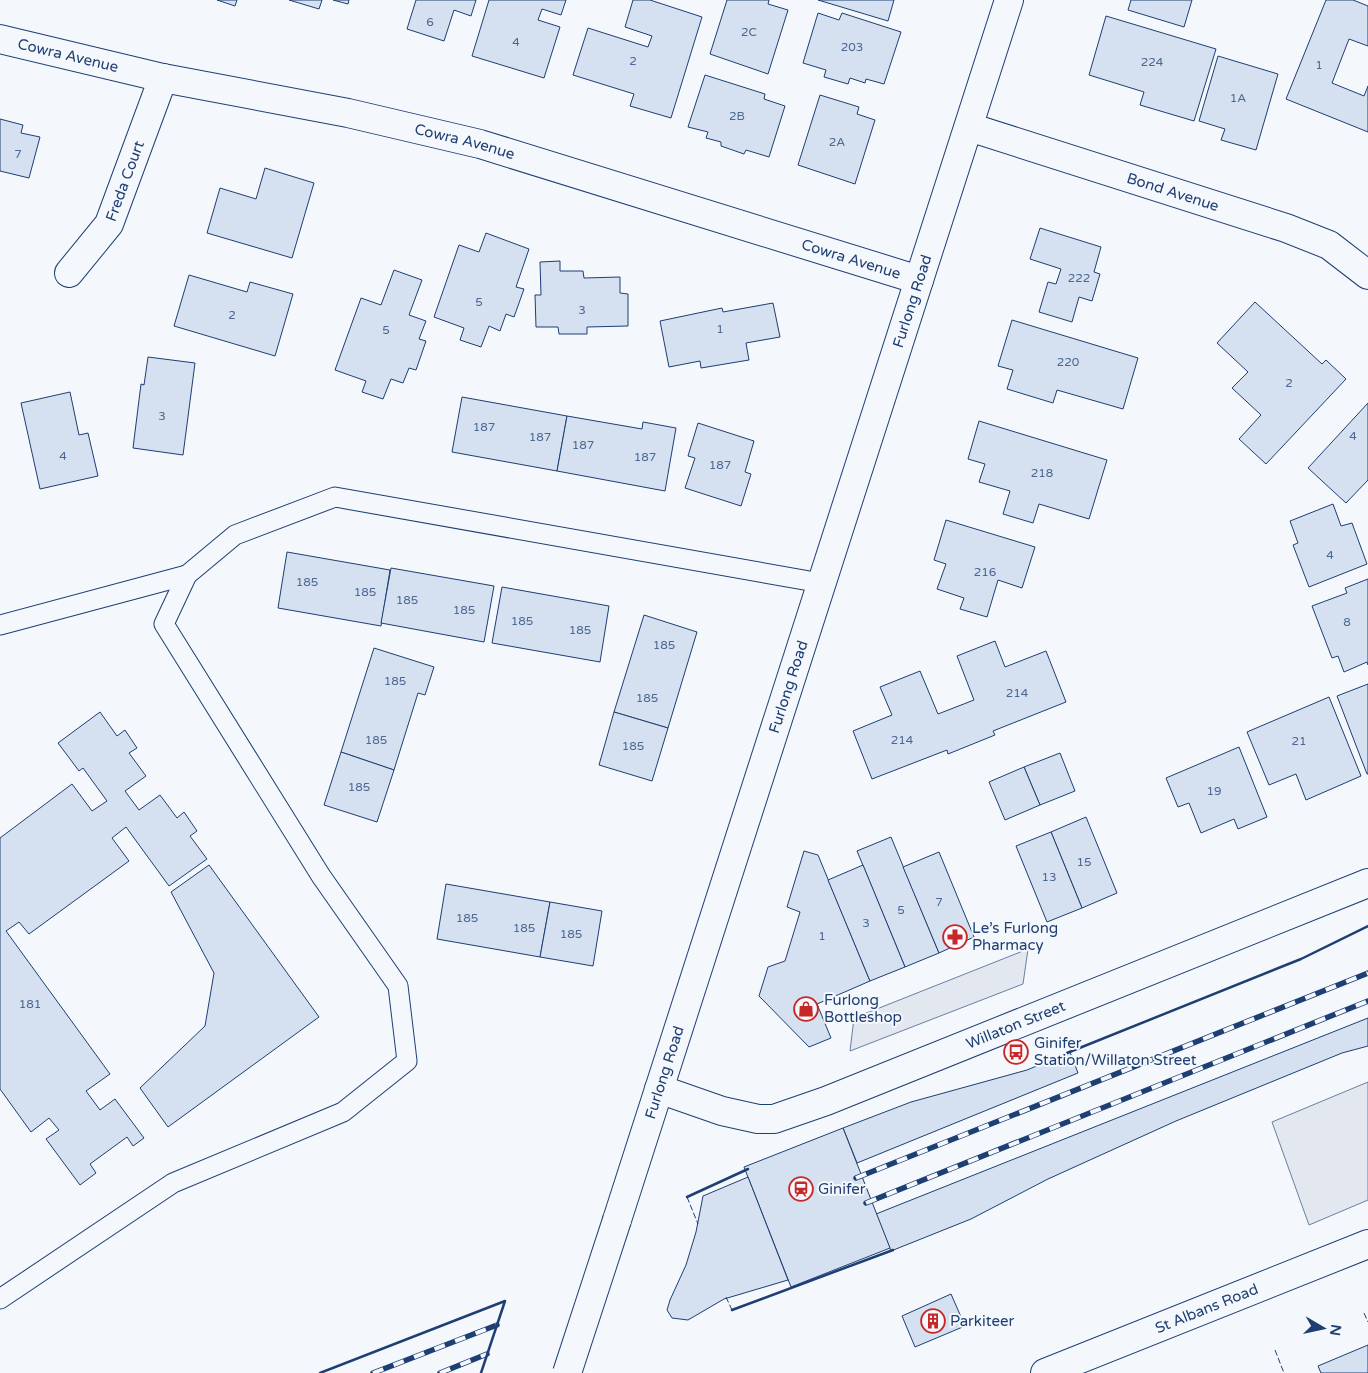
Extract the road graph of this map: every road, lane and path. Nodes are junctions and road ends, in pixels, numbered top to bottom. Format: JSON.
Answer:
{"nodes":[{"id":1,"x":1009,"y":0,"type":"edge"},
{"id":2,"x":0,"y":39,"type":"edge"},
{"id":3,"x":163,"y":78,"type":"junction"},
{"id":4,"x":969,"y":127,"type":"junction"},
{"id":5,"x":69,"y":273,"type":"dead end"},
{"id":6,"x":1368,"y":275,"type":"edge"},
{"id":7,"x":919,"y":280,"type":"junction"},
{"id":8,"x":187,"y":574,"type":"junction"},
{"id":9,"x":821,"y":583,"type":"junction"},
{"id":10,"x":0,"y":625,"type":"edge"},
{"id":11,"x":1368,"y":883,"type":"edge"},
{"id":12,"x":659,"y":1089,"type":"junction"},
{"id":13,"x":1368,"y":1244,"type":"edge"},
{"id":14,"x":0,"y":1299,"type":"edge"},
{"id":15,"x":567,"y":1373,"type":"edge"},
{"id":16,"x":1045,"y":1373,"type":"edge"}],
"edges":[{"from":1,"to":4,"type":"street","name":"Furlong Road"},
{"from":2,"to":3,"type":"street","name":"Cowra Avenue"},
{"from":3,"to":5,"type":"street","name":"Freda Court"},
{"from":3,"to":7,"type":"street","name":"Cowra Avenue"},
{"from":4,"to":6,"type":"street","name":"Bond Avenue"},
{"from":4,"to":7,"type":"street","name":"Furlong Road"},
{"from":7,"to":9,"type":"street","name":"Furlong Road"},
{"from":8,"to":9,"type":"lane"},
{"from":8,"to":10,"type":"lane"},
{"from":8,"to":14,"type":"lane"},
{"from":9,"to":12,"type":"street","name":"Furlong Road"},
{"from":11,"to":12,"type":"street","name":"Willaton Street"},
{"from":12,"to":15,"type":"street","name":"Furlong Road","bridge":true},
{"from":13,"to":16,"type":"street","name":"St Albans Road"}]}
